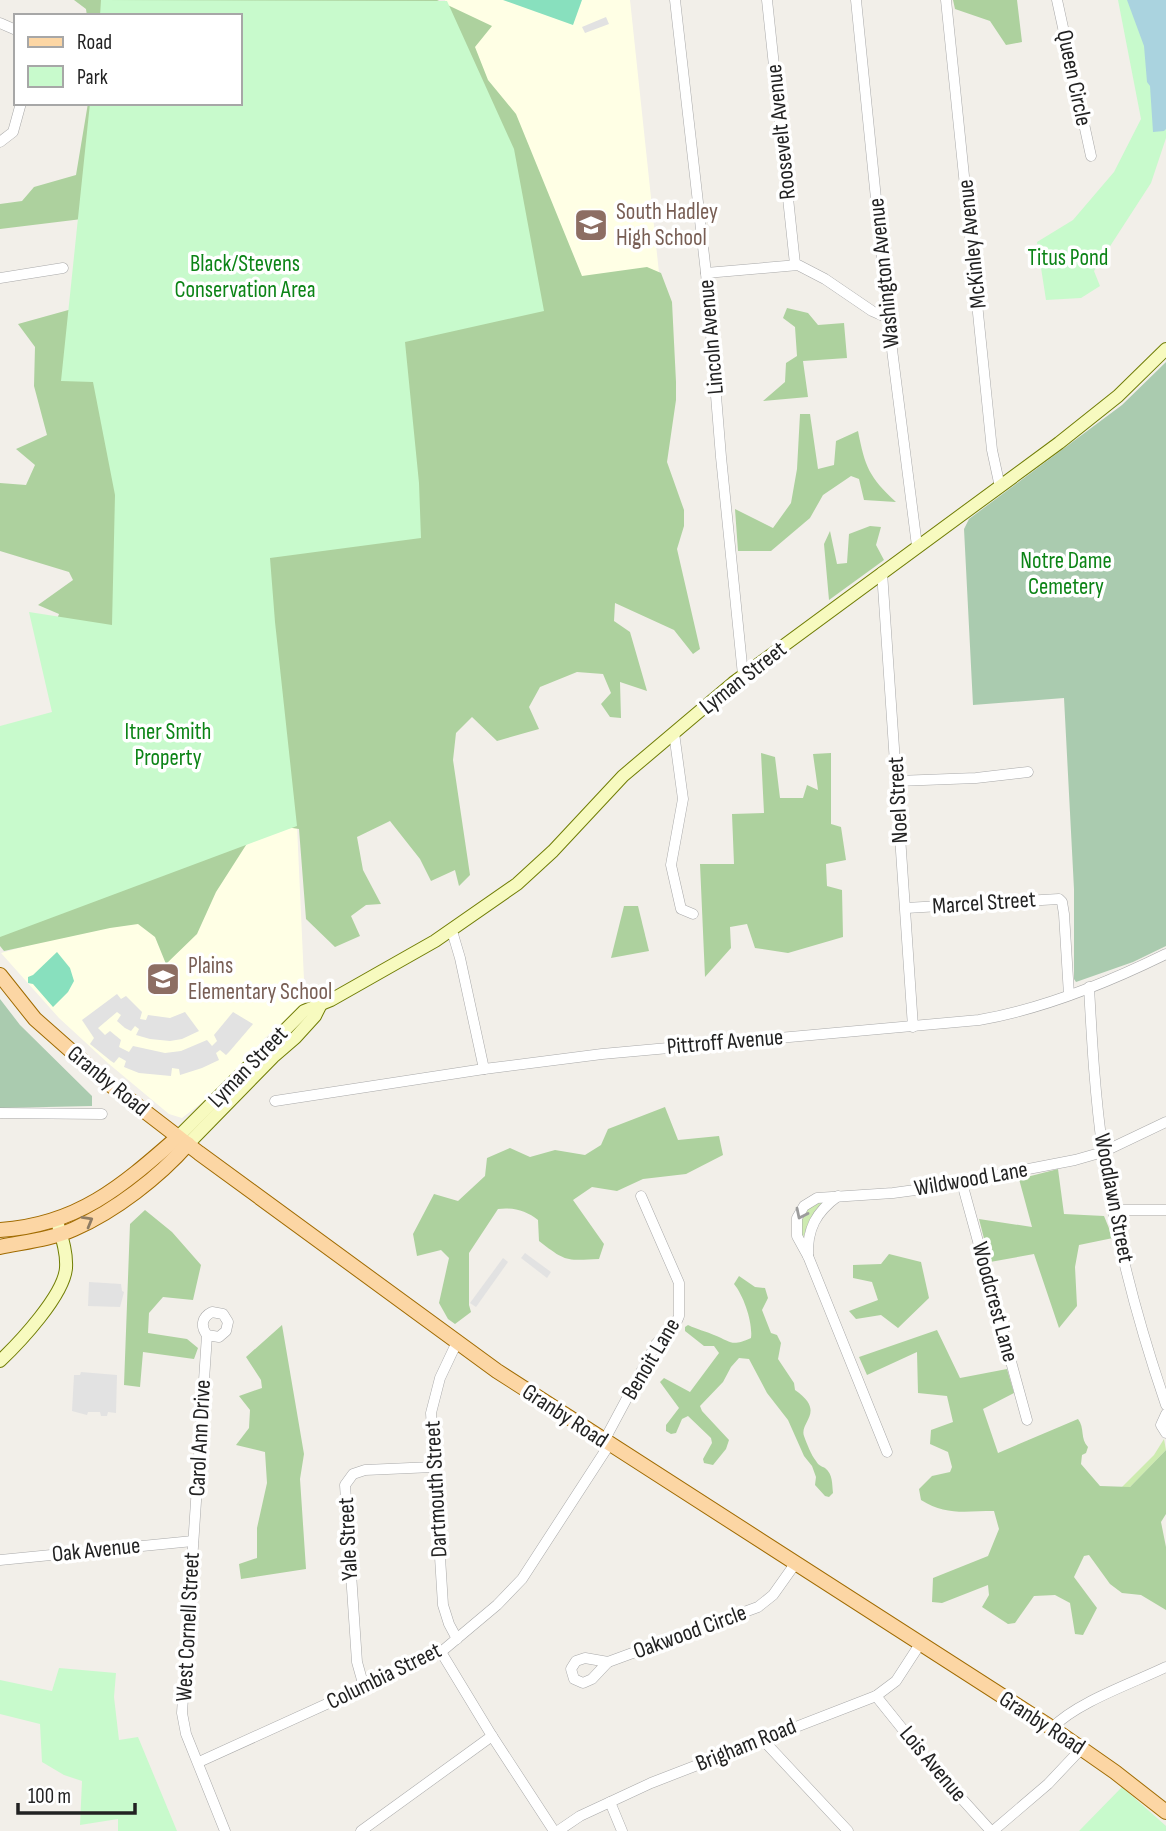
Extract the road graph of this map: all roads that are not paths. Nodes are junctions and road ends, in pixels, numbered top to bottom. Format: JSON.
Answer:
{"nodes":[{"id":1,"x":675,"y":0,"type":"edge"},
{"id":2,"x":767,"y":0,"type":"edge"},
{"id":3,"x":856,"y":0,"type":"edge"},
{"id":4,"x":946,"y":0,"type":"edge"},
{"id":5,"x":1057,"y":0,"type":"edge"},
{"id":6,"x":20,"y":105,"type":"edge"},
{"id":7,"x":0,"y":142,"type":"edge"},
{"id":8,"x":1091,"y":156,"type":"dead end"},
{"id":9,"x":795,"y":264,"type":"junction"},
{"id":10,"x":63,"y":268,"type":"dead end"},
{"id":11,"x":706,"y":273,"type":"junction"},
{"id":12,"x":0,"y":278,"type":"edge"},
{"id":13,"x":888,"y":318,"type":"junction"},
{"id":14,"x":1166,"y":349,"type":"edge"},
{"id":15,"x":1000,"y":487,"type":"junction"},
{"id":16,"x":917,"y":546,"type":"junction"},
{"id":17,"x":882,"y":572,"type":"junction"},
{"id":18,"x":744,"y":675,"type":"junction"},
{"id":19,"x":674,"y":733,"type":"junction"},
{"id":20,"x":1028,"y":772,"type":"dead end"},
{"id":21,"x":897,"y":781,"type":"junction"},
{"id":22,"x":906,"y":908,"type":"junction"},
{"id":23,"x":693,"y":914,"type":"dead end"},
{"id":24,"x":452,"y":931,"type":"junction"},
{"id":25,"x":1166,"y":954,"type":"edge"},
{"id":26,"x":0,"y":975,"type":"edge"},
{"id":27,"x":1089,"y":987,"type":"junction"},
{"id":28,"x":1069,"y":995,"type":"junction"},
{"id":29,"x":914,"y":1027,"type":"junction"},
{"id":30,"x":484,"y":1069,"type":"junction"},
{"id":31,"x":275,"y":1101,"type":"dead end"},
{"id":32,"x":0,"y":1113,"type":"edge"},
{"id":33,"x":102,"y":1114,"type":"dead end"},
{"id":34,"x":1166,"y":1122,"type":"edge"},
{"id":35,"x":183,"y":1141,"type":"junction"},
{"id":36,"x":1103,"y":1152,"type":"junction"},
{"id":37,"x":962,"y":1183,"type":"junction"},
{"id":38,"x":641,"y":1196,"type":"dead end"},
{"id":39,"x":838,"y":1196,"type":"junction"},
{"id":40,"x":1114,"y":1210,"type":"junction"},
{"id":41,"x":1166,"y":1210,"type":"edge"},
{"id":42,"x":58,"y":1227,"type":"junction"},
{"id":43,"x":0,"y":1230,"type":"edge"},
{"id":44,"x":0,"y":1247,"type":"edge"},
{"id":45,"x":808,"y":1256,"type":"junction"},
{"id":46,"x":207,"y":1335,"type":"dead end"},
{"id":47,"x":457,"y":1342,"type":"junction"},
{"id":48,"x":0,"y":1362,"type":"edge"},
{"id":49,"x":1166,"y":1405,"type":"edge"},
{"id":50,"x":1166,"y":1414,"type":"edge"},
{"id":51,"x":1027,"y":1420,"type":"dead end"},
{"id":52,"x":1166,"y":1433,"type":"edge"},
{"id":53,"x":606,"y":1443,"type":"junction"},
{"id":54,"x":887,"y":1452,"type":"dead end"},
{"id":55,"x":433,"y":1467,"type":"junction"},
{"id":56,"x":193,"y":1541,"type":"junction"},
{"id":57,"x":0,"y":1560,"type":"edge"},
{"id":58,"x":795,"y":1564,"type":"junction"},
{"id":59,"x":457,"y":1639,"type":"junction"},
{"id":60,"x":920,"y":1644,"type":"junction"},
{"id":61,"x":440,"y":1652,"type":"junction"},
{"id":62,"x":608,"y":1662,"type":"dead end"},
{"id":63,"x":1166,"y":1667,"type":"edge"},
{"id":64,"x":364,"y":1687,"type":"junction"},
{"id":65,"x":876,"y":1696,"type":"junction"},
{"id":66,"x":1052,"y":1728,"type":"junction"},
{"id":67,"x":492,"y":1736,"type":"junction"},
{"id":68,"x":763,"y":1740,"type":"junction"},
{"id":69,"x":1081,"y":1749,"type":"junction"},
{"id":70,"x":199,"y":1762,"type":"junction"},
{"id":71,"x":610,"y":1802,"type":"junction"},
{"id":72,"x":1166,"y":1812,"type":"edge"},
{"id":73,"x":225,"y":1831,"type":"edge"},
{"id":74,"x":361,"y":1831,"type":"edge"},
{"id":75,"x":556,"y":1831,"type":"edge"},
{"id":76,"x":622,"y":1831,"type":"edge"},
{"id":77,"x":848,"y":1831,"type":"edge"},
{"id":78,"x":992,"y":1831,"type":"edge"}],
"edges":[{"from":1,"to":11,"type":"street","name":"Lincoln Avenue"},
{"from":2,"to":9,"type":"street","name":"Roosevelt Avenue"},
{"from":3,"to":13,"type":"street","name":"Washington Avenue"},
{"from":4,"to":15,"type":"street","name":"McKinley Avenue"},
{"from":5,"to":8,"type":"street","name":"Queen Circle"},
{"from":6,"to":7,"type":"street"},
{"from":9,"to":11,"type":"street"},
{"from":9,"to":13,"type":"street"},
{"from":10,"to":12,"type":"street"},
{"from":11,"to":18,"type":"street","name":"Lincoln Avenue"},
{"from":13,"to":16,"type":"street","name":"Washington Avenue"},
{"from":14,"to":15,"type":"main road","name":"Lyman Street"},
{"from":15,"to":16,"type":"main road","name":"Lyman Street"},
{"from":16,"to":17,"type":"main road","name":"Lyman Street"},
{"from":17,"to":18,"type":"main road","name":"Lyman Street"},
{"from":17,"to":21,"type":"street","name":"Noel Street"},
{"from":18,"to":19,"type":"main road","name":"Lyman Street"},
{"from":19,"to":23,"type":"street"},
{"from":19,"to":24,"type":"main road","name":"Lyman Street"},
{"from":20,"to":21,"type":"street"},
{"from":21,"to":22,"type":"street","name":"Noel Street"},
{"from":22,"to":28,"type":"street","name":"Marcel Street"},
{"from":22,"to":29,"type":"street","name":"Noel Street"},
{"from":24,"to":30,"type":"street"},
{"from":24,"to":35,"type":"main road","name":"Lyman Street"},
{"from":25,"to":27,"type":"street","name":"Pittroff Avenue"},
{"from":26,"to":35,"type":"main road","name":"Granby Road"},
{"from":27,"to":28,"type":"street","name":"Pittroff Avenue"},
{"from":27,"to":36,"type":"street","name":"Woodlawn Street"},
{"from":28,"to":29,"type":"street","name":"Pittroff Avenue"},
{"from":29,"to":30,"type":"street","name":"Pittroff Avenue"},
{"from":30,"to":31,"type":"street","name":"Pittroff Avenue"},
{"from":32,"to":33,"type":"street"},
{"from":34,"to":36,"type":"street","name":"Wildwood Lane"},
{"from":35,"to":42,"type":"main road"},
{"from":35,"to":47,"type":"main road","name":"Granby Road"},
{"from":36,"to":37,"type":"street","name":"Wildwood Lane"},
{"from":36,"to":40,"type":"street","name":"Woodlawn Street"},
{"from":37,"to":39,"type":"street","name":"Wildwood Lane"},
{"from":37,"to":51,"type":"street","name":"Woodcrest Lane"},
{"from":38,"to":53,"type":"street","name":"Benoit Lane"},
{"from":39,"to":45,"type":"street"},
{"from":39,"to":45,"type":"street","name":"Wildwood Lane","one_way":true},
{"from":40,"to":41,"type":"street"},
{"from":40,"to":49,"type":"street","name":"Woodlawn Street"},
{"from":42,"to":43,"type":"main road"},
{"from":42,"to":44,"type":"main road"},
{"from":42,"to":48,"type":"main road"},
{"from":45,"to":54,"type":"street","name":"Wildwood Lane"},
{"from":46,"to":56,"type":"street","name":"Carol Ann Drive"},
{"from":47,"to":53,"type":"main road","name":"Granby Road"},
{"from":47,"to":55,"type":"street","name":"Dartmouth Street"},
{"from":50,"to":52,"type":"street"},
{"from":53,"to":58,"type":"main road","name":"Granby Road"},
{"from":53,"to":59,"type":"street","name":"Columbia Street"},
{"from":55,"to":59,"type":"street","name":"Dartmouth Street"},
{"from":55,"to":64,"type":"street","name":"Yale Street"},
{"from":56,"to":57,"type":"street","name":"Oak Avenue"},
{"from":56,"to":70,"type":"street","name":"West Cornell Street"},
{"from":58,"to":60,"type":"main road","name":"Granby Road"},
{"from":58,"to":62,"type":"street","name":"Oakwood Circle"},
{"from":59,"to":61,"type":"street","name":"Columbia Street"},
{"from":60,"to":65,"type":"street","name":"Brigham Road"},
{"from":60,"to":66,"type":"main road","name":"Granby Road"},
{"from":61,"to":64,"type":"street","name":"Columbia Street"},
{"from":61,"to":67,"type":"street"},
{"from":63,"to":66,"type":"street"},
{"from":64,"to":70,"type":"street","name":"Columbia Street"},
{"from":65,"to":68,"type":"street","name":"Brigham Road"},
{"from":65,"to":78,"type":"street","name":"Lois Avenue"},
{"from":66,"to":69,"type":"main road","name":"Granby Road"},
{"from":67,"to":74,"type":"street"},
{"from":67,"to":75,"type":"street"},
{"from":68,"to":71,"type":"street","name":"Brigham Road"},
{"from":68,"to":77,"type":"street"},
{"from":69,"to":72,"type":"main road","name":"Granby Road"},
{"from":69,"to":78,"type":"street"},
{"from":70,"to":73,"type":"street","name":"West Cornell Street"},
{"from":71,"to":75,"type":"street","name":"Brigham Road"},
{"from":71,"to":76,"type":"street"}]}
